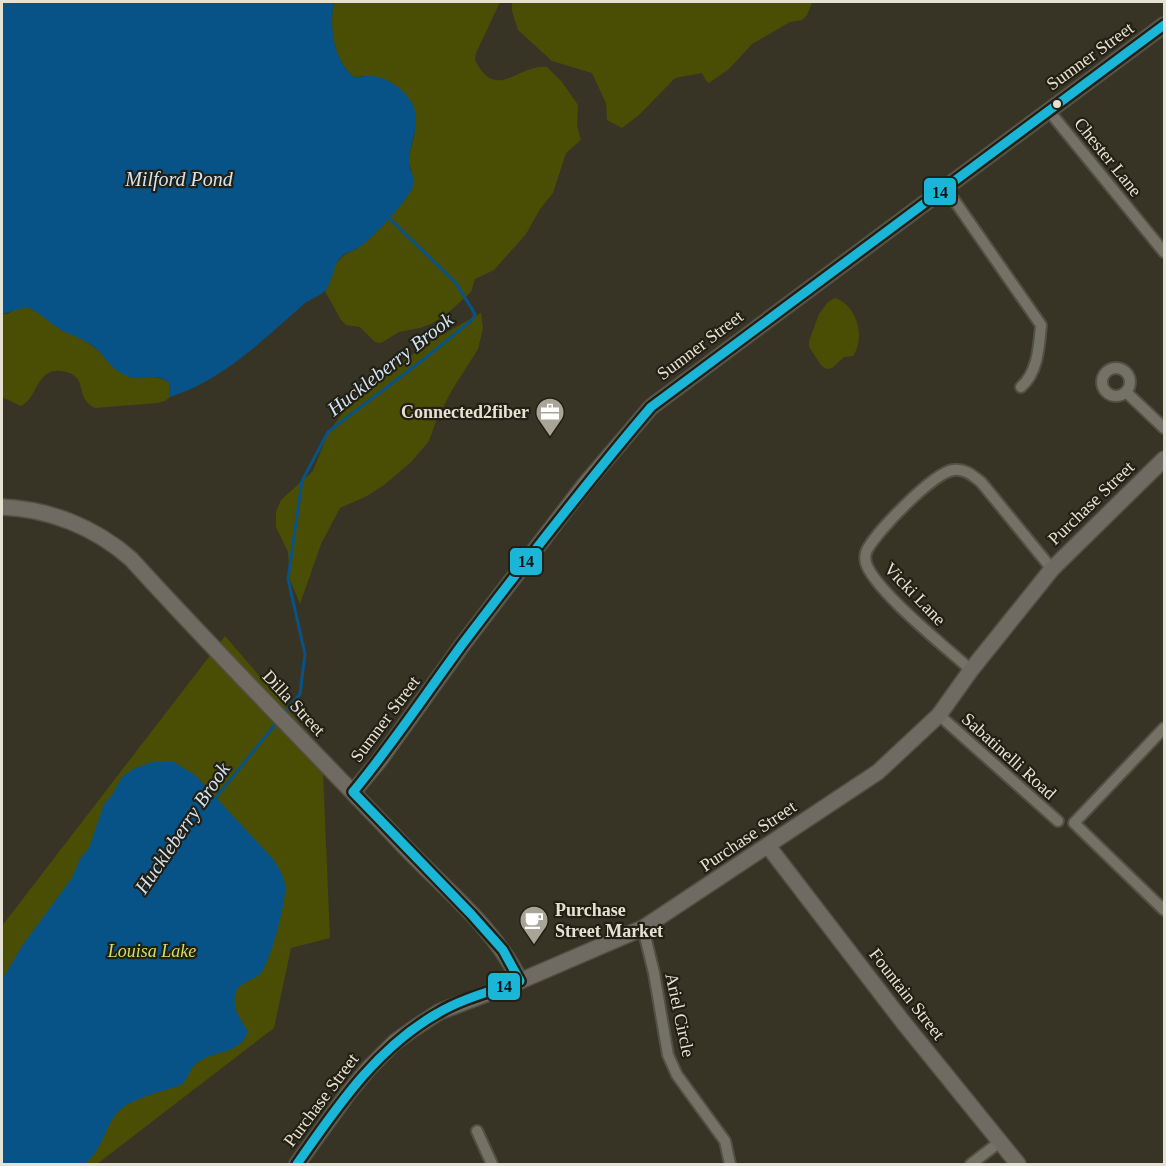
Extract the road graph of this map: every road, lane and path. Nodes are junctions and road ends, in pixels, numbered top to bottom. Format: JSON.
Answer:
{"nodes":[{"id":1,"x":1164,"y":26,"type":"edge"},
{"id":2,"x":1049,"y":111,"type":"junction"},
{"id":3,"x":945,"y":187,"type":"junction"},
{"id":4,"x":1164,"y":252,"type":"edge"},
{"id":5,"x":1021,"y":387,"type":"dead end"},
{"id":6,"x":1126,"y":392,"type":"dead end"},
{"id":7,"x":1164,"y":428,"type":"edge"},
{"id":8,"x":1164,"y":459,"type":"edge"},
{"id":9,"x":2,"y":507,"type":"edge"},
{"id":10,"x":1052,"y":568,"type":"junction"},
{"id":11,"x":971,"y":670,"type":"junction"},
{"id":12,"x":939,"y":715,"type":"junction"},
{"id":13,"x":1164,"y":728,"type":"edge"},
{"id":14,"x":353,"y":792,"type":"junction"},
{"id":15,"x":1058,"y":821,"type":"dead end"},
{"id":16,"x":768,"y":846,"type":"junction"},
{"id":17,"x":1164,"y":910,"type":"edge"},
{"id":18,"x":644,"y":928,"type":"junction"},
{"id":19,"x":520,"y":981,"type":"junction"},
{"id":20,"x":477,"y":1131,"type":"dead end"},
{"id":21,"x":1000,"y":1141,"type":"junction"},
{"id":22,"x":297,"y":1164,"type":"edge"},
{"id":23,"x":492,"y":1164,"type":"edge"},
{"id":24,"x":730,"y":1164,"type":"edge"},
{"id":25,"x":971,"y":1164,"type":"edge"},
{"id":26,"x":1018,"y":1164,"type":"edge"}],
"edges":[{"from":1,"to":2,"type":"main road","name":"Sumner Street"},
{"from":2,"to":3,"type":"main road","name":"Sumner Street"},
{"from":2,"to":4,"type":"street","name":"Chester Lane"},
{"from":3,"to":5,"type":"street"},
{"from":3,"to":14,"type":"main road","name":"Sumner Street"},
{"from":6,"to":7,"type":"street"},
{"from":8,"to":10,"type":"main road","name":"Purchase Street"},
{"from":9,"to":14,"type":"main road","name":"Dilla Street"},
{"from":10,"to":11,"type":"main road","name":"Purchase Street"},
{"from":10,"to":11,"type":"street","name":"Vicki Lane"},
{"from":11,"to":12,"type":"main road","name":"Purchase Street"},
{"from":12,"to":15,"type":"street","name":"Sabatinelli Road"},
{"from":12,"to":16,"type":"main road","name":"Purchase Street"},
{"from":13,"to":17,"type":"street"},
{"from":14,"to":19,"type":"main road","name":"Dilla Street"},
{"from":16,"to":18,"type":"main road","name":"Purchase Street"},
{"from":16,"to":21,"type":"main road","name":"Fountain Street"},
{"from":18,"to":19,"type":"main road","name":"Purchase Street"},
{"from":18,"to":24,"type":"street","name":"Ariel Circle"},
{"from":19,"to":22,"type":"main road","name":"Purchase Street"},
{"from":20,"to":23,"type":"street"},
{"from":21,"to":25,"type":"street"},
{"from":21,"to":26,"type":"main road","name":"Fountain Street"}]}
